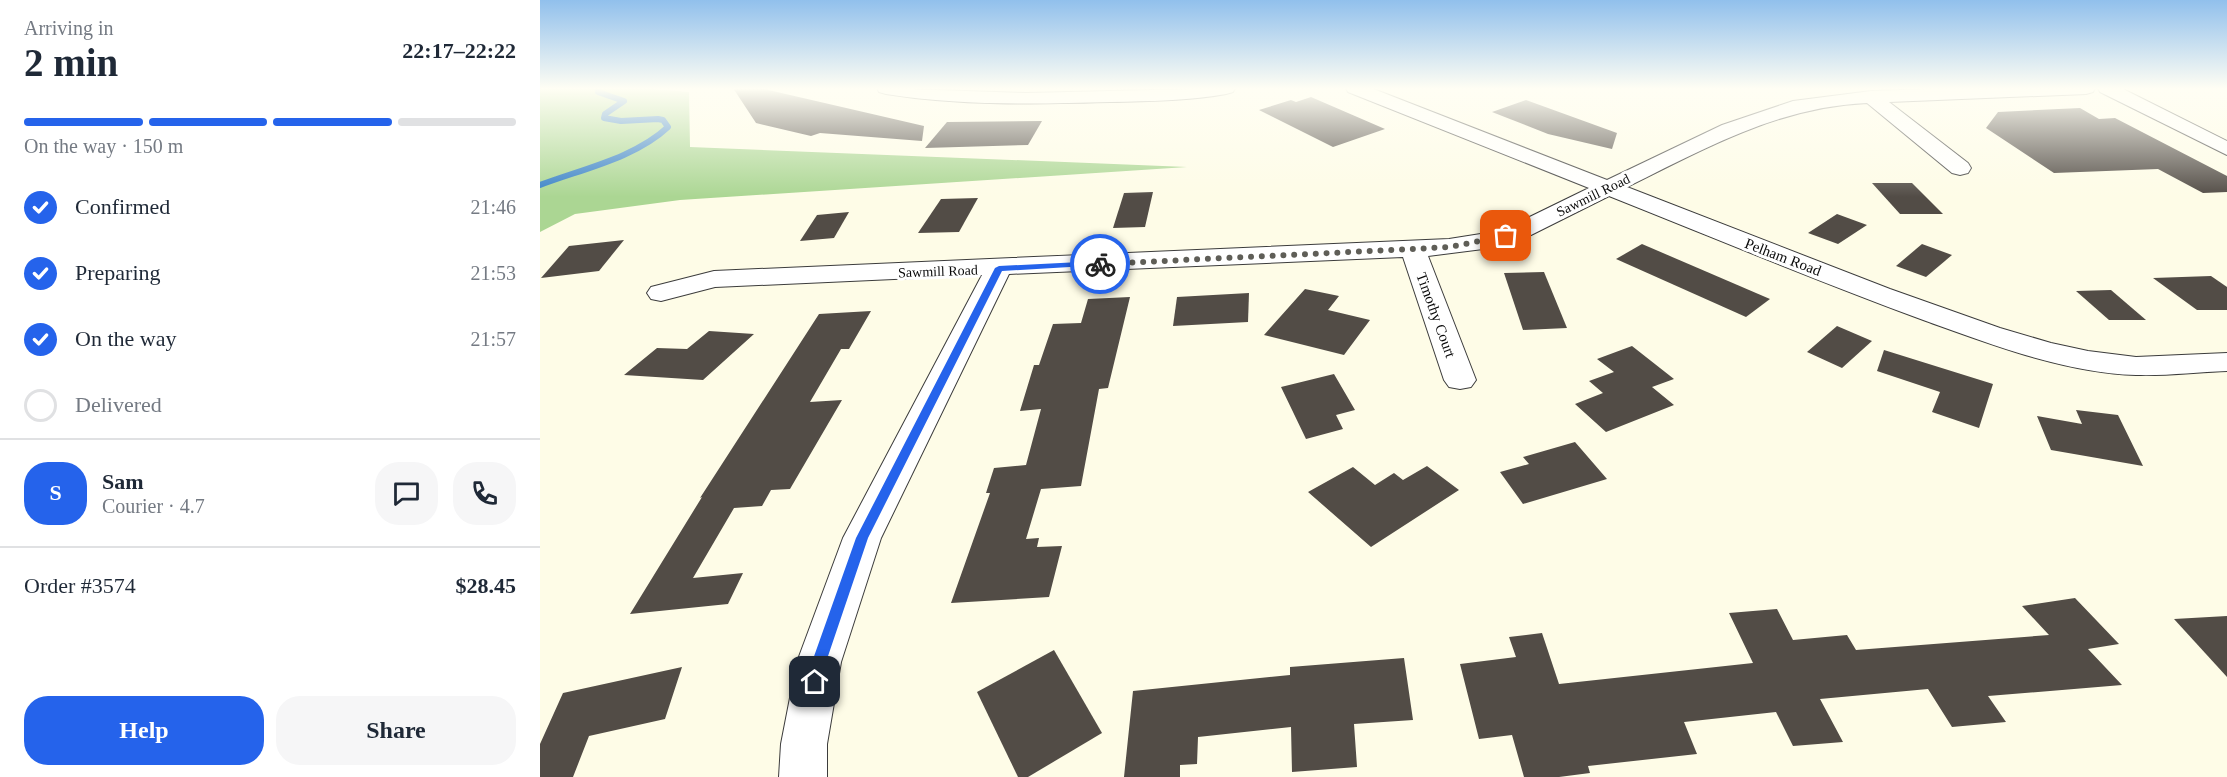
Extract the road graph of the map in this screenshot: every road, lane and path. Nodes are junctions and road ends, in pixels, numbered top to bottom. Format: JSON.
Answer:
{"nodes":[{"id":1,"x":1445,"y":124,"type":"edge"},
{"id":2,"x":1742,"y":124,"type":"edge"},
{"id":3,"x":1905,"y":124,"type":"edge"},
{"id":4,"x":2178,"y":124,"type":"edge"},
{"id":5,"x":2227,"y":149,"type":"edge"},
{"id":6,"x":1960,"y":168,"type":"dead end"},
{"id":7,"x":1607,"y":189,"type":"junction"},
{"id":8,"x":1413,"y":249,"type":"junction"},
{"id":9,"x":999,"y":268,"type":"junction"},
{"id":10,"x":661,"y":292,"type":"dead end"},
{"id":11,"x":2227,"y":362,"type":"edge"},
{"id":12,"x":1460,"y":380,"type":"dead end"},
{"id":13,"x":803,"y":777,"type":"edge"}],
"edges":[{"from":1,"to":7,"type":"street","name":"Pelham Road"},
{"from":2,"to":7,"type":"street","name":"Sawmill Road"},
{"from":3,"to":6,"type":"street"},
{"from":4,"to":5,"type":"street"},
{"from":7,"to":8,"type":"street","name":"Sawmill Road"},
{"from":7,"to":11,"type":"street","name":"Pelham Road"},
{"from":8,"to":9,"type":"street","name":"Sawmill Road"},
{"from":8,"to":12,"type":"street","name":"Timothy Court"},
{"from":9,"to":10,"type":"street","name":"Sawmill Road"},
{"from":9,"to":13,"type":"street"}]}
